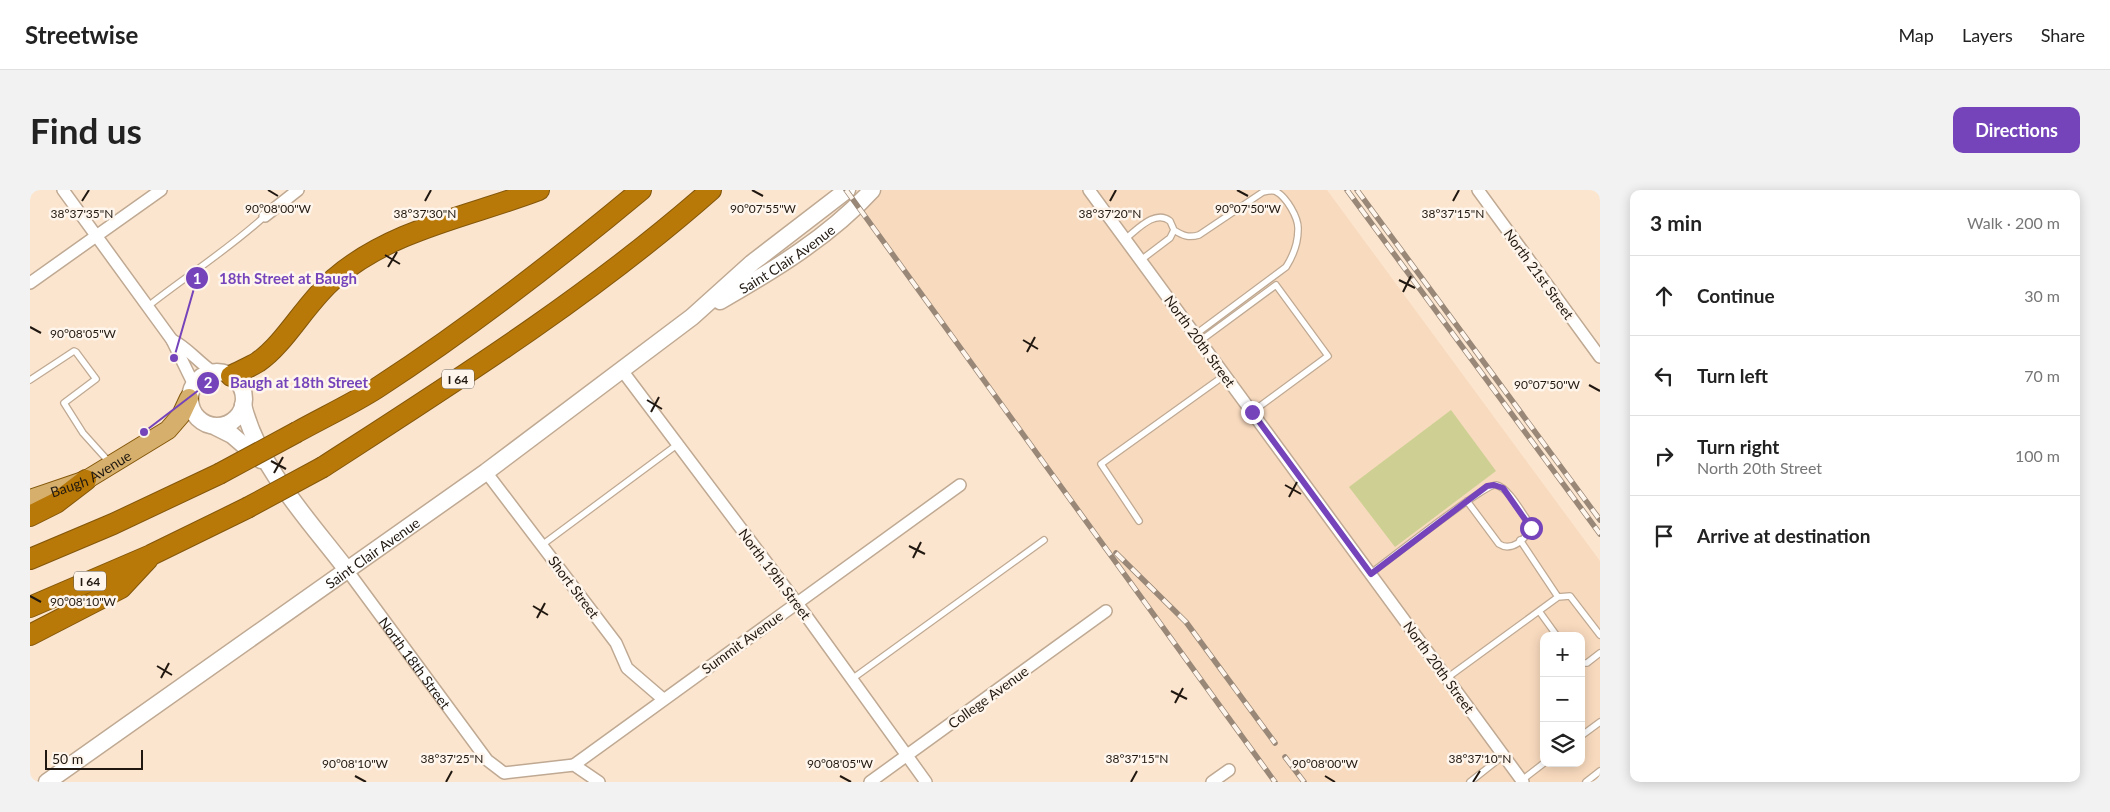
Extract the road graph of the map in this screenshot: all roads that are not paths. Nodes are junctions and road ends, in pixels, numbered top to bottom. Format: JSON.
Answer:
{"nodes":[{"id":1,"x":63,"y":190,"type":"edge"},
{"id":2,"x":161,"y":190,"type":"edge"},
{"id":3,"x":298,"y":190,"type":"edge"},
{"id":4,"x":539,"y":190,"type":"edge"},
{"id":5,"x":641,"y":190,"type":"edge"},
{"id":6,"x":711,"y":190,"type":"edge"},
{"id":7,"x":847,"y":190,"type":"edge"},
{"id":8,"x":872,"y":190,"type":"edge"},
{"id":9,"x":1089,"y":190,"type":"edge"},
{"id":10,"x":1478,"y":190,"type":"edge"},
{"id":11,"x":265,"y":216,"type":"joint"},
{"id":12,"x":1174,"y":230,"type":"junction"},
{"id":13,"x":97,"y":236,"type":"junction"},
{"id":14,"x":1125,"y":239,"type":"junction"},
{"id":15,"x":1141,"y":260,"type":"junction"},
{"id":16,"x":30,"y":284,"type":"edge"},
{"id":17,"x":147,"y":307,"type":"junction"},
{"id":18,"x":692,"y":316,"type":"junction"},
{"id":19,"x":1198,"y":338,"type":"junction"},
{"id":20,"x":172,"y":340,"type":"junction"},
{"id":21,"x":1600,"y":357,"type":"edge"},
{"id":22,"x":622,"y":369,"type":"junction"},
{"id":23,"x":222,"y":374,"type":"junction"},
{"id":24,"x":1225,"y":375,"type":"junction"},
{"id":25,"x":30,"y":380,"type":"edge"},
{"id":26,"x":192,"y":392,"type":"junction"},
{"id":27,"x":243,"y":406,"type":"junction"},
{"id":28,"x":1252,"y":412,"type":"junction"},
{"id":29,"x":216,"y":427,"type":"junction"},
{"id":30,"x":678,"y":444,"type":"junction"},
{"id":31,"x":112,"y":464,"type":"junction"},
{"id":32,"x":270,"y":468,"type":"junction"},
{"id":33,"x":486,"y":472,"type":"junction"},
{"id":34,"x":86,"y":480,"type":"junction"},
{"id":35,"x":960,"y":484,"type":"dead end"},
{"id":36,"x":30,"y":499,"type":"edge"},
{"id":37,"x":1467,"y":501,"type":"junction"},
{"id":38,"x":30,"y":516,"type":"edge"},
{"id":39,"x":1139,"y":521,"type":"dead end"},
{"id":40,"x":1044,"y":540,"type":"dead end"},
{"id":41,"x":1520,"y":540,"type":"junction"},
{"id":42,"x":542,"y":545,"type":"junction"},
{"id":43,"x":151,"y":555,"type":"junction"},
{"id":44,"x":30,"y":559,"type":"edge"},
{"id":45,"x":346,"y":570,"type":"junction"},
{"id":46,"x":1371,"y":574,"type":"junction"},
{"id":47,"x":1558,"y":597,"type":"junction"},
{"id":48,"x":797,"y":603,"type":"junction"},
{"id":49,"x":30,"y":607,"type":"edge"},
{"id":50,"x":1106,"y":611,"type":"dead end"},
{"id":51,"x":1539,"y":611,"type":"junction"},
{"id":52,"x":1553,"y":632,"type":"edge"},
{"id":53,"x":30,"y":635,"type":"edge"},
{"id":54,"x":1600,"y":635,"type":"edge"},
{"id":55,"x":1600,"y":653,"type":"edge"},
{"id":56,"x":1585,"y":664,"type":"edge"},
{"id":57,"x":1447,"y":678,"type":"junction"},
{"id":58,"x":852,"y":679,"type":"junction"},
{"id":59,"x":663,"y":699,"type":"junction"},
{"id":60,"x":1600,"y":722,"type":"edge"},
{"id":61,"x":1585,"y":733,"type":"edge"},
{"id":62,"x":907,"y":755,"type":"junction"},
{"id":63,"x":1504,"y":756,"type":"junction"},
{"id":64,"x":574,"y":765,"type":"junction"},
{"id":65,"x":1540,"y":766,"type":"edge"},
{"id":66,"x":1229,"y":770,"type":"dead end"},
{"id":67,"x":1600,"y":772,"type":"edge"},
{"id":68,"x":1522,"y":781,"type":"edge"},
{"id":69,"x":47,"y":782,"type":"edge"},
{"id":70,"x":599,"y":782,"type":"edge"},
{"id":71,"x":870,"y":782,"type":"edge"},
{"id":72,"x":926,"y":782,"type":"edge"},
{"id":73,"x":1212,"y":782,"type":"edge"},
{"id":74,"x":1470,"y":782,"type":"edge"},
{"id":75,"x":1586,"y":782,"type":"edge"}],
"edges":[{"from":1,"to":13,"type":"street"},
{"from":2,"to":13,"type":"street"},
{"from":3,"to":11,"type":"street"},
{"from":4,"to":23,"type":"highway"},
{"from":5,"to":44,"type":"highway","bridge":true},
{"from":6,"to":43,"type":"highway","number":"I 64","bridge":true},
{"from":7,"to":18,"type":"main road","name":"Saint Clair Avenue"},
{"from":8,"to":18,"type":"main road","name":"Saint Clair Avenue"},
{"from":9,"to":14,"type":"street","name":"North 20th Street"},
{"from":10,"to":21,"type":"street","name":"North 21st Street"},
{"from":11,"to":17,"type":"lane"},
{"from":12,"to":14,"type":"lane"},
{"from":12,"to":15,"type":"lane"},
{"from":12,"to":19,"type":"lane"},
{"from":13,"to":16,"type":"street"},
{"from":13,"to":17,"type":"street"},
{"from":14,"to":15,"type":"street","name":"North 20th Street"},
{"from":15,"to":19,"type":"street","name":"North 20th Street"},
{"from":17,"to":20,"type":"street"},
{"from":18,"to":22,"type":"main road","name":"Saint Clair Avenue"},
{"from":19,"to":24,"type":"street","name":"North 20th Street"},
{"from":19,"to":28,"type":"lane"},
{"from":20,"to":23,"type":"street"},
{"from":20,"to":26,"type":"street"},
{"from":22,"to":30,"type":"street","name":"North 19th Street"},
{"from":22,"to":33,"type":"main road","name":"Saint Clair Avenue"},
{"from":23,"to":26,"type":"main road"},
{"from":23,"to":27,"type":"main road"},
{"from":24,"to":28,"type":"street","name":"North 20th Street"},
{"from":24,"to":39,"type":"lane"},
{"from":25,"to":31,"type":"lane"},
{"from":26,"to":29,"type":"main road"},
{"from":26,"to":31,"type":"main road","name":"Baugh Avenue"},
{"from":27,"to":29,"type":"main road"},
{"from":27,"to":32,"type":"main road","name":"North 18th Street"},
{"from":28,"to":46,"type":"street","name":"North 20th Street"},
{"from":29,"to":32,"type":"main road","name":"North 18th Street"},
{"from":30,"to":42,"type":"lane"},
{"from":30,"to":48,"type":"street","name":"North 19th Street"},
{"from":31,"to":34,"type":"main road","name":"Baugh Avenue"},
{"from":32,"to":45,"type":"main road","name":"North 18th Street"},
{"from":33,"to":42,"type":"street","name":"Short Street"},
{"from":33,"to":45,"type":"main road","name":"Saint Clair Avenue"},
{"from":34,"to":36,"type":"main road","name":"Baugh Avenue"},
{"from":34,"to":38,"type":"highway"},
{"from":35,"to":48,"type":"street","name":"Summit Avenue"},
{"from":37,"to":41,"type":"lane"},
{"from":37,"to":41,"type":"lane"},
{"from":37,"to":46,"type":"lane"},
{"from":40,"to":58,"type":"lane"},
{"from":41,"to":47,"type":"lane"},
{"from":42,"to":59,"type":"street","name":"Short Street"},
{"from":43,"to":49,"type":"highway","number":"I 64"},
{"from":43,"to":53,"type":"highway"},
{"from":45,"to":64,"type":"street","name":"North 18th Street"},
{"from":45,"to":69,"type":"main road","name":"Saint Clair Avenue"},
{"from":46,"to":57,"type":"street","name":"North 20th Street"},
{"from":47,"to":51,"type":"lane"},
{"from":47,"to":54,"type":"lane"},
{"from":48,"to":58,"type":"street","name":"North 19th Street"},
{"from":48,"to":59,"type":"street","name":"Summit Avenue"},
{"from":50,"to":62,"type":"street","name":"College Avenue"},
{"from":51,"to":52,"type":"lane"},
{"from":51,"to":57,"type":"lane"},
{"from":55,"to":56,"type":"lane"},
{"from":57,"to":63,"type":"street","name":"North 20th Street"},
{"from":58,"to":62,"type":"street","name":"North 19th Street"},
{"from":59,"to":64,"type":"street","name":"Summit Avenue"},
{"from":60,"to":61,"type":"lane"},
{"from":62,"to":71,"type":"street","name":"College Avenue"},
{"from":62,"to":72,"type":"street","name":"North 19th Street"},
{"from":63,"to":68,"type":"street","name":"North 20th Street"},
{"from":63,"to":74,"type":"lane"},
{"from":64,"to":70,"type":"street"},
{"from":65,"to":68,"type":"lane"},
{"from":66,"to":73,"type":"street"},
{"from":67,"to":75,"type":"lane"}]}
